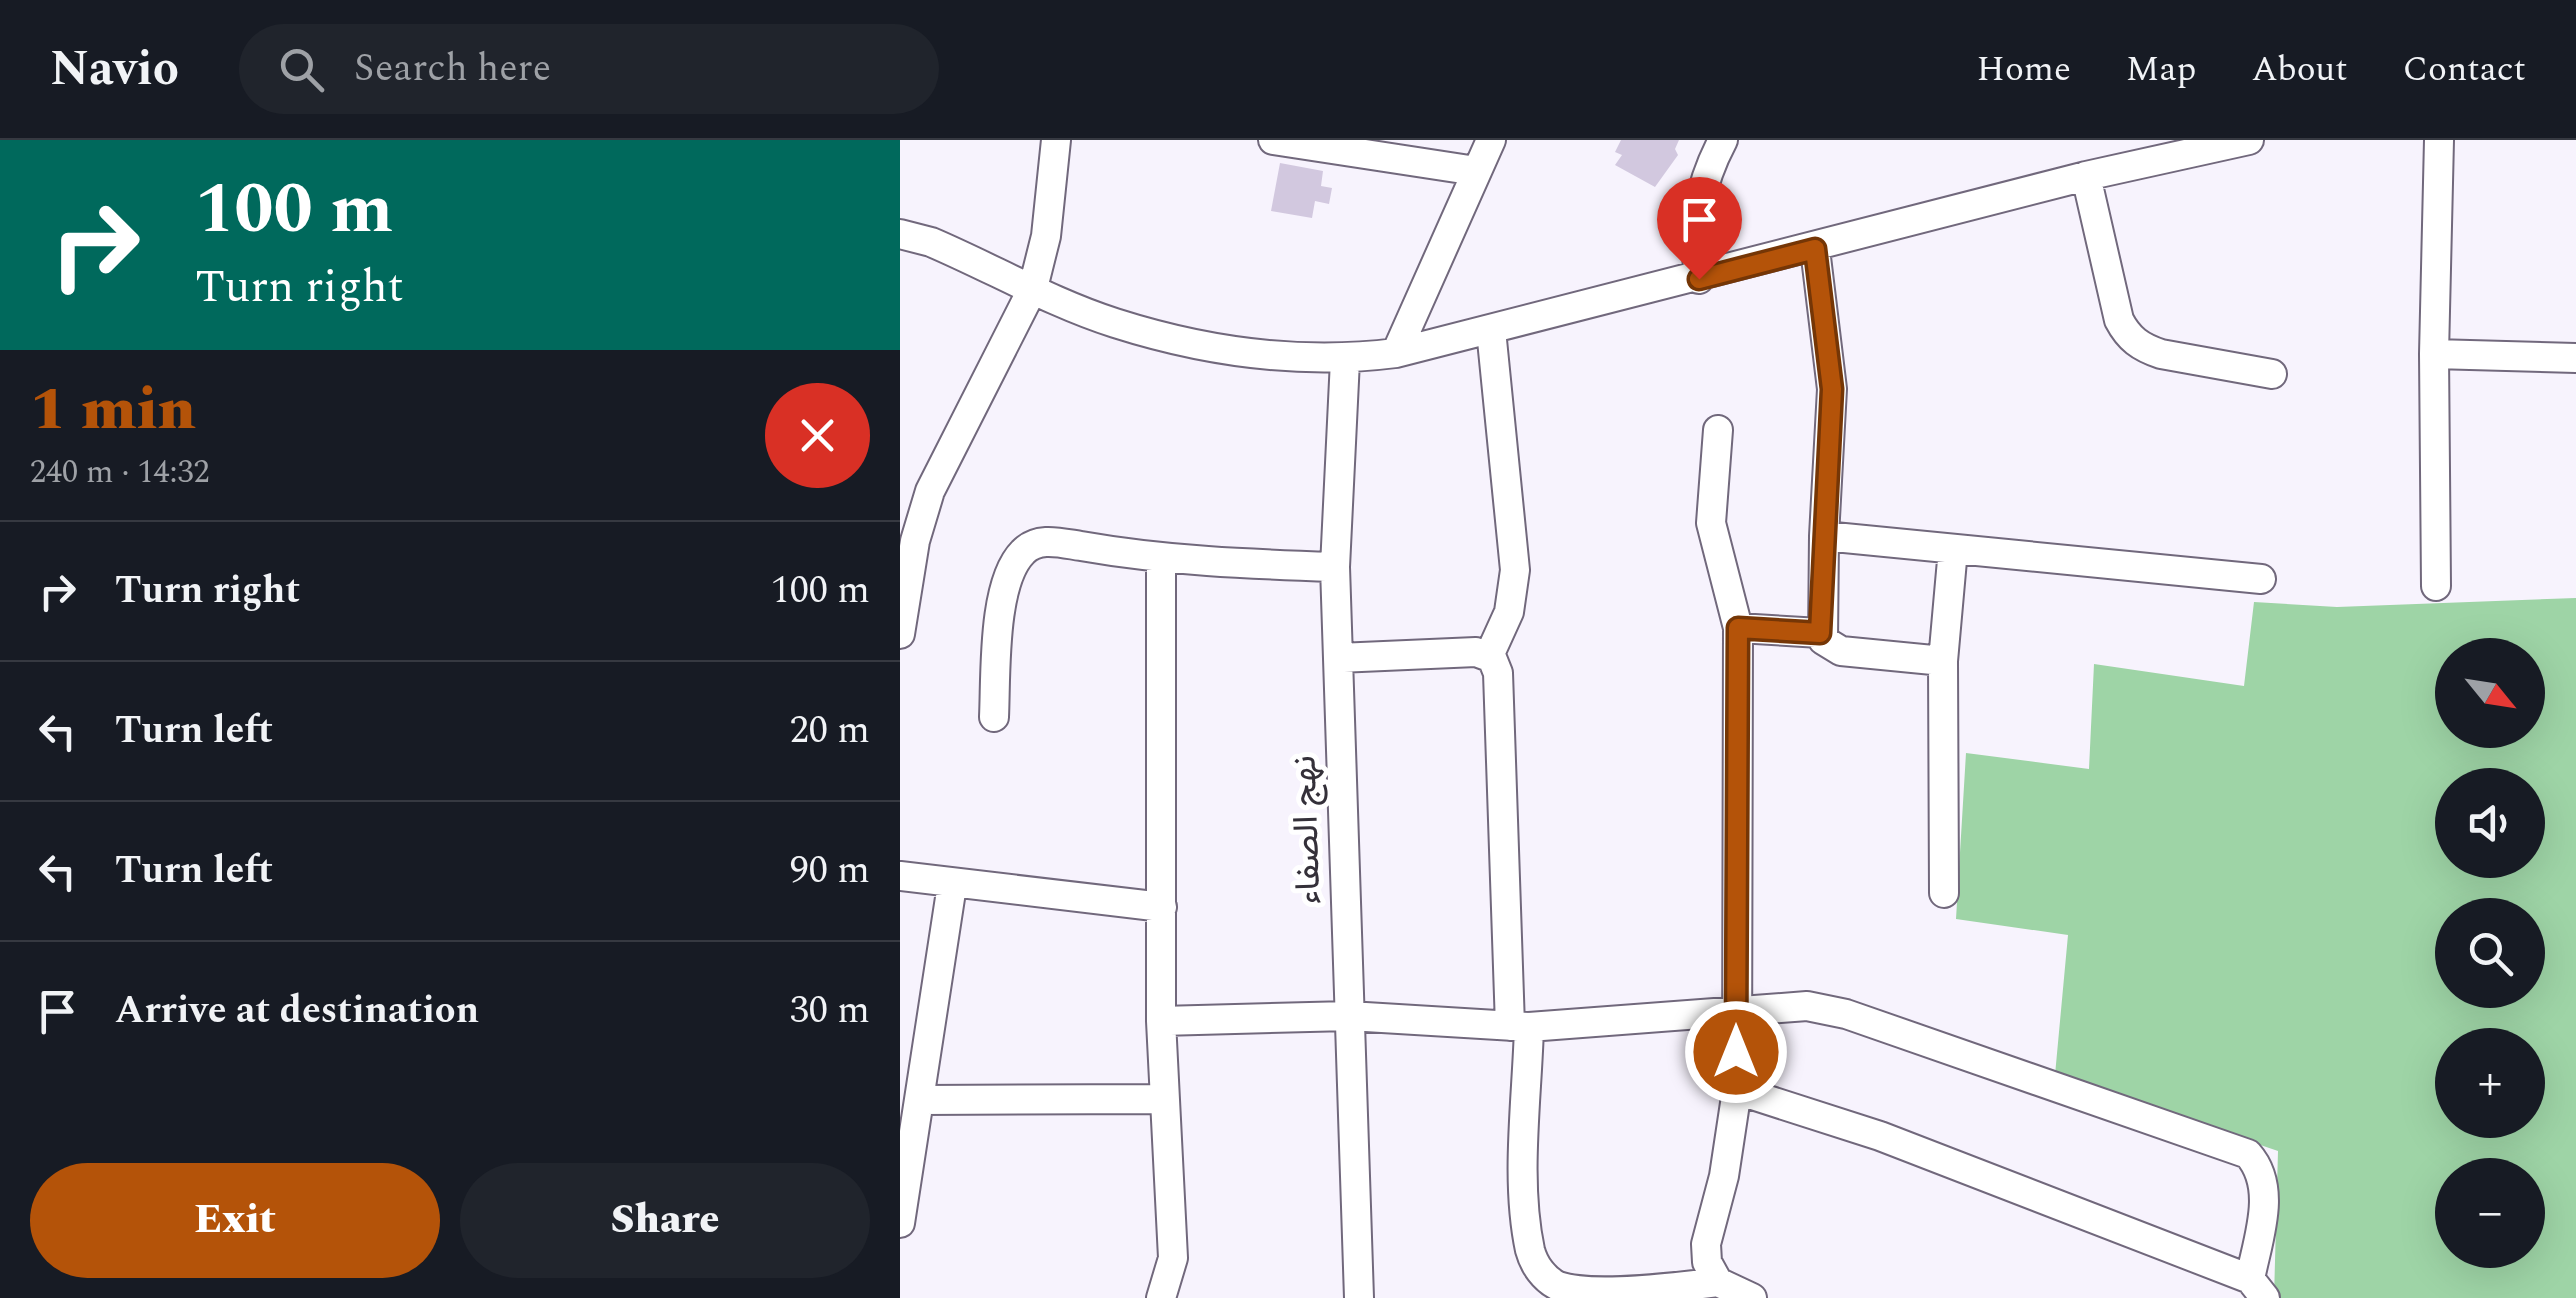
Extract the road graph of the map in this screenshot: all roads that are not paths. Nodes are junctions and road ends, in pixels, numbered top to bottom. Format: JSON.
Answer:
{"nodes":[{"id":1,"x":1056,"y":140,"type":"edge"},
{"id":2,"x":1273,"y":140,"type":"edge"},
{"id":3,"x":1491,"y":140,"type":"edge"},
{"id":4,"x":1723,"y":140,"type":"edge"},
{"id":5,"x":2249,"y":140,"type":"edge"},
{"id":6,"x":2439,"y":140,"type":"edge"},
{"id":7,"x":1476,"y":171,"type":"junction"},
{"id":8,"x":2086,"y":176,"type":"junction"},
{"id":9,"x":900,"y":234,"type":"edge"},
{"id":10,"x":1815,"y":249,"type":"junction"},
{"id":11,"x":1699,"y":279,"type":"junction"},
{"id":12,"x":1033,"y":288,"type":"junction"},
{"id":13,"x":1492,"y":330,"type":"junction"},
{"id":14,"x":1396,"y":354,"type":"junction"},
{"id":15,"x":2434,"y":354,"type":"junction"},
{"id":16,"x":2576,"y":358,"type":"edge"},
{"id":17,"x":1345,"y":360,"type":"junction"},
{"id":18,"x":2272,"y":374,"type":"dead end"},
{"id":19,"x":1718,"y":430,"type":"dead end"},
{"id":20,"x":1824,"y":536,"type":"junction"},
{"id":21,"x":1953,"y":549,"type":"junction"},
{"id":22,"x":1161,"y":560,"type":"junction"},
{"id":23,"x":1335,"y":567,"type":"junction"},
{"id":24,"x":2262,"y":580,"type":"dead end"},
{"id":25,"x":2436,"y":586,"type":"dead end"},
{"id":26,"x":1738,"y":628,"type":"junction"},
{"id":27,"x":1820,"y":633,"type":"junction"},
{"id":28,"x":900,"y":634,"type":"edge"},
{"id":29,"x":1489,"y":656,"type":"junction"},
{"id":30,"x":1338,"y":658,"type":"junction"},
{"id":31,"x":1943,"y":661,"type":"junction"},
{"id":32,"x":994,"y":717,"type":"dead end"},
{"id":33,"x":900,"y":876,"type":"edge"},
{"id":34,"x":952,"y":885,"type":"junction"},
{"id":35,"x":1944,"y":893,"type":"dead end"},
{"id":36,"x":1162,"y":907,"type":"junction"},
{"id":37,"x":1736,"y":1014,"type":"junction"},
{"id":38,"x":1349,"y":1016,"type":"junction"},
{"id":39,"x":1161,"y":1020,"type":"junction"},
{"id":40,"x":1520,"y":1027,"type":"junction"},
{"id":41,"x":1736,"y":1090,"type":"junction"},
{"id":42,"x":922,"y":1100,"type":"junction"},
{"id":43,"x":1165,"y":1100,"type":"junction"},
{"id":44,"x":900,"y":1222,"type":"edge"},
{"id":45,"x":1718,"y":1282,"type":"junction"},
{"id":46,"x":2258,"y":1288,"type":"edge"},
{"id":47,"x":1161,"y":1298,"type":"edge"},
{"id":48,"x":1359,"y":1298,"type":"edge"},
{"id":49,"x":1752,"y":1298,"type":"edge"}],
"edges":[{"from":1,"to":12,"type":"street"},
{"from":2,"to":7,"type":"street"},
{"from":3,"to":7,"type":"street"},
{"from":4,"to":11,"type":"street"},
{"from":5,"to":8,"type":"street"},
{"from":6,"to":15,"type":"street"},
{"from":7,"to":14,"type":"street"},
{"from":8,"to":10,"type":"street"},
{"from":8,"to":18,"type":"street"},
{"from":9,"to":12,"type":"street"},
{"from":10,"to":11,"type":"street"},
{"from":10,"to":20,"type":"street"},
{"from":11,"to":13,"type":"street"},
{"from":12,"to":17,"type":"street"},
{"from":12,"to":28,"type":"street"},
{"from":13,"to":14,"type":"street"},
{"from":13,"to":29,"type":"street"},
{"from":14,"to":17,"type":"street"},
{"from":15,"to":16,"type":"street"},
{"from":15,"to":25,"type":"street"},
{"from":17,"to":23,"type":"street","name":"نهج الصفاء"},
{"from":19,"to":26,"type":"street"},
{"from":20,"to":21,"type":"street"},
{"from":20,"to":27,"type":"street"},
{"from":21,"to":24,"type":"street"},
{"from":21,"to":31,"type":"street"},
{"from":22,"to":23,"type":"street"},
{"from":22,"to":32,"type":"street"},
{"from":22,"to":36,"type":"street"},
{"from":23,"to":30,"type":"street","name":"نهج الصفاء"},
{"from":26,"to":27,"type":"street"},
{"from":26,"to":37,"type":"street"},
{"from":27,"to":31,"type":"street"},
{"from":29,"to":30,"type":"street"},
{"from":29,"to":40,"type":"street"},
{"from":30,"to":38,"type":"street","name":"نهج الصفاء"},
{"from":31,"to":35,"type":"street"},
{"from":33,"to":34,"type":"street"},
{"from":34,"to":36,"type":"street"},
{"from":34,"to":42,"type":"street"},
{"from":36,"to":39,"type":"street"},
{"from":37,"to":40,"type":"street"},
{"from":37,"to":41,"type":"street"},
{"from":37,"to":46,"type":"street"},
{"from":38,"to":39,"type":"street"},
{"from":38,"to":40,"type":"street"},
{"from":38,"to":48,"type":"street","name":"نهج الصفاء"},
{"from":39,"to":43,"type":"street"},
{"from":40,"to":45,"type":"street"},
{"from":41,"to":45,"type":"street"},
{"from":41,"to":46,"type":"street"},
{"from":42,"to":43,"type":"street"},
{"from":42,"to":44,"type":"street"},
{"from":43,"to":47,"type":"street"},
{"from":45,"to":49,"type":"street"}]}
